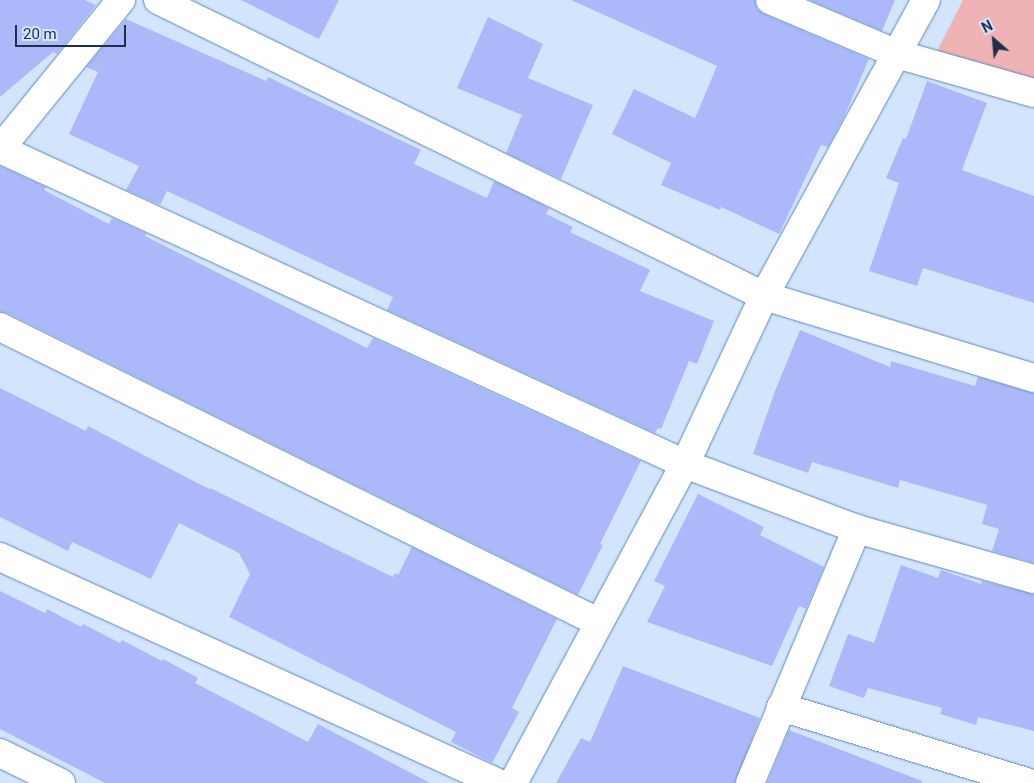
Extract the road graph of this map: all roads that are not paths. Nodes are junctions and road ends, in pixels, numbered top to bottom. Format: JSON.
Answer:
{"nodes":[{"id":1,"x":121,"y":0,"type":"edge"},
{"id":2,"x":158,"y":0,"type":"edge"},
{"id":3,"x":770,"y":0,"type":"edge"},
{"id":4,"x":926,"y":0,"type":"edge"},
{"id":5,"x":196,"y":7,"type":"edge"},
{"id":6,"x":898,"y":54,"type":"junction"},
{"id":7,"x":1034,"y":93,"type":"edge"},
{"id":8,"x":0,"y":149,"type":"edge"},
{"id":9,"x":764,"y":296,"type":"junction"},
{"id":10,"x":0,"y":328,"type":"edge"},
{"id":11,"x":1034,"y":378,"type":"edge"},
{"id":12,"x":685,"y":464,"type":"junction"},
{"id":13,"x":858,"y":529,"type":"junction"},
{"id":14,"x":0,"y":557,"type":"edge"},
{"id":15,"x":1034,"y":579,"type":"edge"},
{"id":16,"x":598,"y":622,"type":"junction"},
{"id":17,"x":781,"y":707,"type":"junction"},
{"id":18,"x":12,"y":767,"type":"edge"},
{"id":19,"x":61,"y":783,"type":"edge"},
{"id":20,"x":498,"y":783,"type":"edge"},
{"id":21,"x":513,"y":783,"type":"edge"},
{"id":22,"x":750,"y":783,"type":"edge"},
{"id":23,"x":1030,"y":783,"type":"edge"}],
"edges":[{"from":1,"to":8,"type":"street"},
{"from":2,"to":5,"type":"street"},
{"from":3,"to":6,"type":"street"},
{"from":4,"to":6,"type":"street"},
{"from":5,"to":9,"type":"street"},
{"from":6,"to":7,"type":"street"},
{"from":6,"to":9,"type":"street"},
{"from":8,"to":12,"type":"street"},
{"from":9,"to":11,"type":"street"},
{"from":9,"to":12,"type":"street"},
{"from":10,"to":16,"type":"street"},
{"from":12,"to":13,"type":"street"},
{"from":12,"to":16,"type":"street"},
{"from":13,"to":15,"type":"street"},
{"from":13,"to":17,"type":"street"},
{"from":14,"to":20,"type":"street"},
{"from":16,"to":21,"type":"street"},
{"from":17,"to":22,"type":"street"},
{"from":17,"to":23,"type":"street"},
{"from":18,"to":19,"type":"street"}]}
